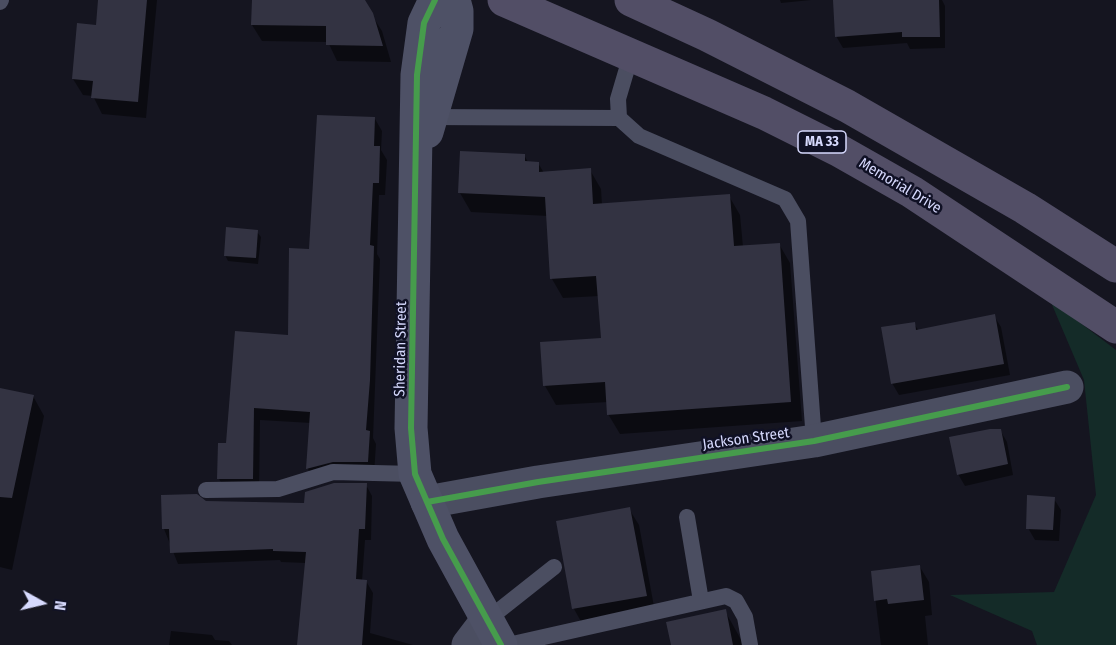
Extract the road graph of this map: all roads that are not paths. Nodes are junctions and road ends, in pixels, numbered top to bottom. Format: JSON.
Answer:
{"nodes":[{"id":1,"x":435,"y":0,"type":"edge"},
{"id":2,"x":453,"y":0,"type":"edge"},
{"id":3,"x":504,"y":0,"type":"edge"},
{"id":4,"x":631,"y":0,"type":"edge"},
{"id":5,"x":659,"y":8,"type":"edge"},
{"id":6,"x":631,"y":55,"type":"junction"},
{"id":7,"x":424,"y":117,"type":"junction"},
{"id":8,"x":619,"y":118,"type":"junction"},
{"id":9,"x":1116,"y":266,"type":"edge"},
{"id":10,"x":1116,"y":327,"type":"edge"},
{"id":11,"x":1067,"y":387,"type":"dead end"},
{"id":12,"x":814,"y":441,"type":"junction"},
{"id":13,"x":421,"y":488,"type":"junction"},
{"id":14,"x":206,"y":490,"type":"dead end"},
{"id":15,"x":687,"y":517,"type":"dead end"},
{"id":16,"x":554,"y":567,"type":"dead end"},
{"id":17,"x":701,"y":601,"type":"junction"},
{"id":18,"x":485,"y":637,"type":"edge"},
{"id":19,"x":508,"y":645,"type":"edge"},
{"id":20,"x":750,"y":645,"type":"edge"}],
"edges":[{"from":1,"to":7,"type":"street","name":"Sheridan Street"},
{"from":2,"to":7,"type":"street","name":"Sheridan Street"},
{"from":3,"to":6,"type":"main road","name":"Memorial Drive","number":"MA 33"},
{"from":4,"to":5,"type":"main road","number":"MA 33"},
{"from":5,"to":9,"type":"main road","number":"MA 33"},
{"from":6,"to":8,"type":"lane"},
{"from":6,"to":10,"type":"main road","name":"Memorial Drive","number":"MA 33"},
{"from":7,"to":8,"type":"lane"},
{"from":7,"to":13,"type":"street","name":"Sheridan Street"},
{"from":8,"to":12,"type":"lane"},
{"from":11,"to":12,"type":"street","name":"Jackson Street"},
{"from":12,"to":13,"type":"street","name":"Jackson Street"},
{"from":13,"to":14,"type":"lane"},
{"from":13,"to":18,"type":"street","name":"Sheridan Street"},
{"from":15,"to":17,"type":"lane"},
{"from":16,"to":18,"type":"lane"},
{"from":17,"to":19,"type":"lane"},
{"from":17,"to":20,"type":"lane"}]}
